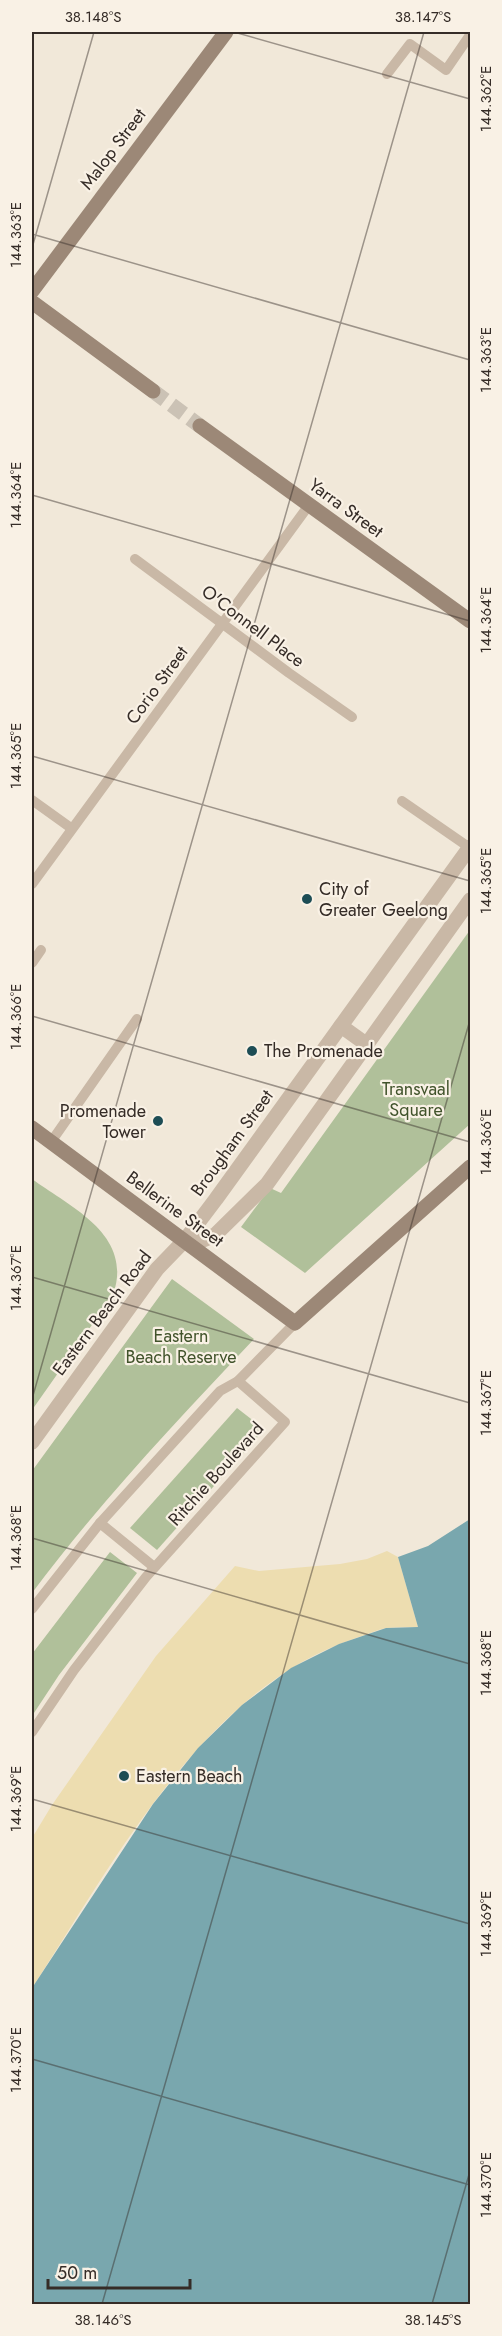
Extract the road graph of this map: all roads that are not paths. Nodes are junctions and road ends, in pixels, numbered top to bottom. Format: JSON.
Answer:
{"nodes":[{"id":1,"x":226,"y":32,"type":"edge"},
{"id":2,"x":471,"y":35,"type":"edge"},
{"id":3,"x":387,"y":74,"type":"dead end"},
{"id":4,"x":32,"y":291,"type":"edge"},
{"id":5,"x":32,"y":302,"type":"edge"},
{"id":6,"x":153,"y":391,"type":"tunnel mouth"},
{"id":7,"x":200,"y":426,"type":"tunnel mouth"},
{"id":8,"x":309,"y":505,"type":"junction"},
{"id":9,"x":135,"y":560,"type":"dead end"},
{"id":10,"x":471,"y":621,"type":"edge"},
{"id":11,"x":223,"y":623,"type":"junction"},
{"id":12,"x":352,"y":717,"type":"dead end"},
{"id":13,"x":32,"y":800,"type":"edge"},
{"id":14,"x":402,"y":801,"type":"dead end"},
{"id":15,"x":71,"y":828,"type":"junction"},
{"id":16,"x":470,"y":848,"type":"edge"},
{"id":17,"x":32,"y":884,"type":"edge"},
{"id":18,"x":471,"y":900,"type":"edge"},
{"id":19,"x":41,"y":950,"type":"dead end"},
{"id":20,"x":32,"y":963,"type":"edge"},
{"id":21,"x":137,"y":1019,"type":"dead end"},
{"id":22,"x":341,"y":1026,"type":"junction"},
{"id":23,"x":366,"y":1044,"type":"junction"},
{"id":24,"x":32,"y":1128,"type":"edge"},
{"id":25,"x":51,"y":1142,"type":"junction"},
{"id":26,"x":471,"y":1167,"type":"edge"},
{"id":27,"x":185,"y":1240,"type":"junction"},
{"id":28,"x":295,"y":1323,"type":"junction"},
{"id":29,"x":238,"y":1381,"type":"junction"},
{"id":30,"x":32,"y":1442,"type":"edge"},
{"id":31,"x":100,"y":1523,"type":"junction"},
{"id":32,"x":154,"y":1568,"type":"junction"},
{"id":33,"x":32,"y":1608,"type":"edge"},
{"id":34,"x":32,"y":1732,"type":"edge"}],
"edges":[{"from":1,"to":4,"type":"street","name":"Malop Street"},
{"from":2,"to":3,"type":"lane"},
{"from":5,"to":6,"type":"street"},
{"from":7,"to":8,"type":"street","name":"Yarra Street"},
{"from":8,"to":10,"type":"street","name":"Yarra Street"},
{"from":8,"to":11,"type":"lane","name":"Corio Street"},
{"from":9,"to":11,"type":"lane","name":"O'Connell Place"},
{"from":11,"to":12,"type":"lane","name":"O'Connell Place"},
{"from":11,"to":15,"type":"lane","name":"Corio Street"},
{"from":13,"to":15,"type":"lane"},
{"from":14,"to":16,"type":"lane"},
{"from":15,"to":17,"type":"lane","name":"Corio Street"},
{"from":16,"to":22,"type":"street","name":"Brougham Street"},
{"from":18,"to":23,"type":"street"},
{"from":19,"to":20,"type":"lane"},
{"from":21,"to":25,"type":"lane"},
{"from":22,"to":23,"type":"street"},
{"from":22,"to":27,"type":"street","name":"Brougham Street"},
{"from":23,"to":27,"type":"street"},
{"from":24,"to":25,"type":"street","name":"Bellerine Street"},
{"from":25,"to":27,"type":"street","name":"Bellerine Street"},
{"from":26,"to":28,"type":"street"},
{"from":27,"to":28,"type":"street","name":"Bellerine Street"},
{"from":27,"to":30,"type":"street","name":"Eastern Beach Road"},
{"from":28,"to":29,"type":"lane"},
{"from":29,"to":31,"type":"lane"},
{"from":29,"to":32,"type":"lane","name":"Ritchie Boulevard"},
{"from":31,"to":32,"type":"lane"},
{"from":31,"to":33,"type":"lane"},
{"from":32,"to":34,"type":"lane","name":"Ritchie Boulevard"}]}
